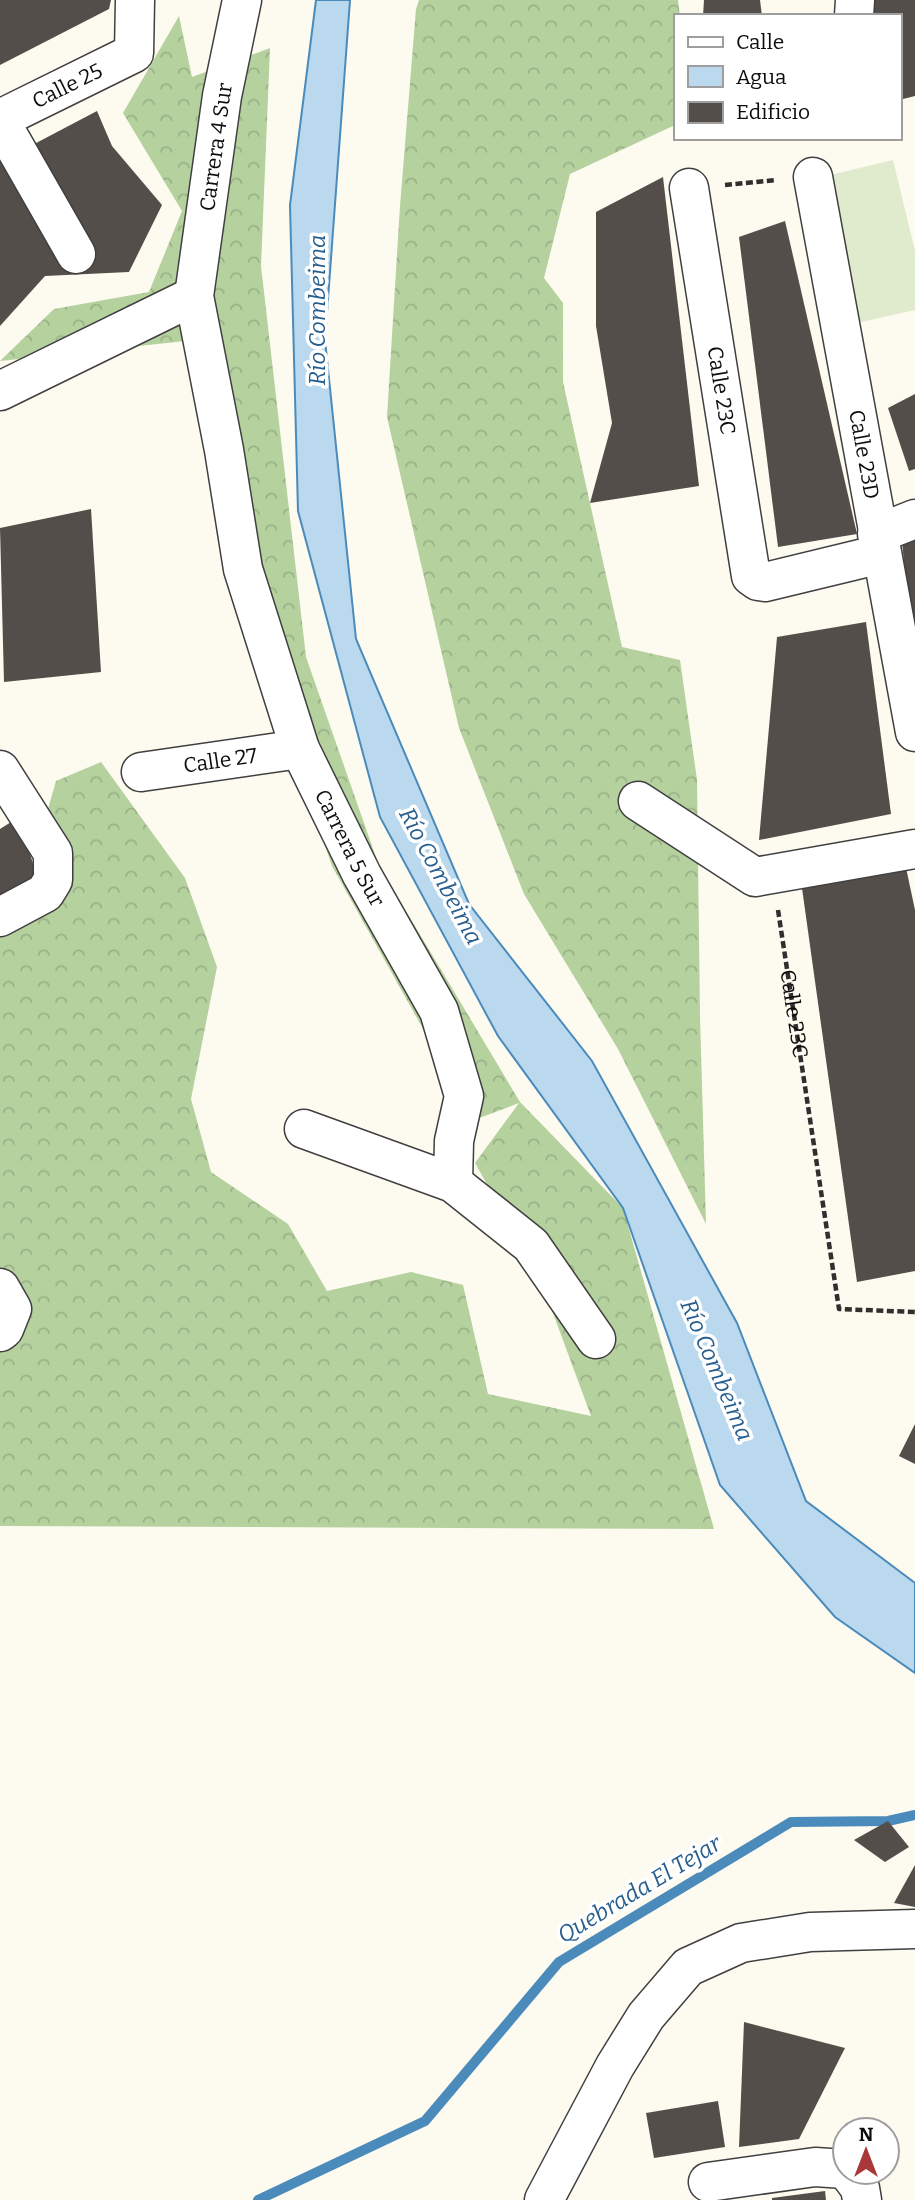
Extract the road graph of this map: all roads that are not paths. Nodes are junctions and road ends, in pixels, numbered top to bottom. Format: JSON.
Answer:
{"nodes":[{"id":1,"x":135,"y":0,"type":"edge"},
{"id":2,"x":242,"y":0,"type":"edge"},
{"id":3,"x":0,"y":120,"type":"edge"},
{"id":4,"x":813,"y":177,"type":"road end"},
{"id":5,"x":690,"y":188,"type":"road end"},
{"id":6,"x":76,"y":254,"type":"dead end"},
{"id":7,"x":194,"y":296,"type":"junction"},
{"id":8,"x":0,"y":391,"type":"edge"},
{"id":9,"x":915,"y":519,"type":"edge"},
{"id":10,"x":879,"y":544,"type":"junction"},
{"id":11,"x":915,"y":732,"type":"edge"},
{"id":12,"x":300,"y":749,"type":"junction"},
{"id":13,"x":0,"y":770,"type":"edge"},
{"id":14,"x":141,"y":772,"type":"dead end"},
{"id":15,"x":638,"y":801,"type":"dead end"},
{"id":16,"x":915,"y":849,"type":"edge"},
{"id":17,"x":0,"y":917,"type":"edge"},
{"id":18,"x":304,"y":1129,"type":"dead end"},
{"id":19,"x":453,"y":1183,"type":"junction"},
{"id":20,"x":596,"y":1339,"type":"dead end"},
{"id":21,"x":915,"y":1929,"type":"edge"},
{"id":22,"x":831,"y":2169,"type":"edge"},
{"id":23,"x":708,"y":2182,"type":"dead end"},
{"id":24,"x":544,"y":2200,"type":"edge"}],
"edges":[{"from":1,"to":3,"type":"street","name":"Calle 25"},
{"from":2,"to":7,"type":"street","name":"Carrera 4 Sur"},
{"from":3,"to":6,"type":"street"},
{"from":4,"to":10,"type":"street","name":"Calle 23D"},
{"from":5,"to":10,"type":"street","name":"Calle 23C"},
{"from":7,"to":8,"type":"street"},
{"from":7,"to":12,"type":"street","name":"Carrera 5 Sur"},
{"from":9,"to":10,"type":"street"},
{"from":10,"to":11,"type":"street","name":"Calle 23D"},
{"from":12,"to":14,"type":"street","name":"Calle 27"},
{"from":12,"to":19,"type":"street","name":"Carrera 5 Sur"},
{"from":13,"to":17,"type":"street"},
{"from":15,"to":16,"type":"street"},
{"from":18,"to":19,"type":"street"},
{"from":19,"to":20,"type":"street"},
{"from":21,"to":24,"type":"street"},
{"from":22,"to":23,"type":"street"}]}
